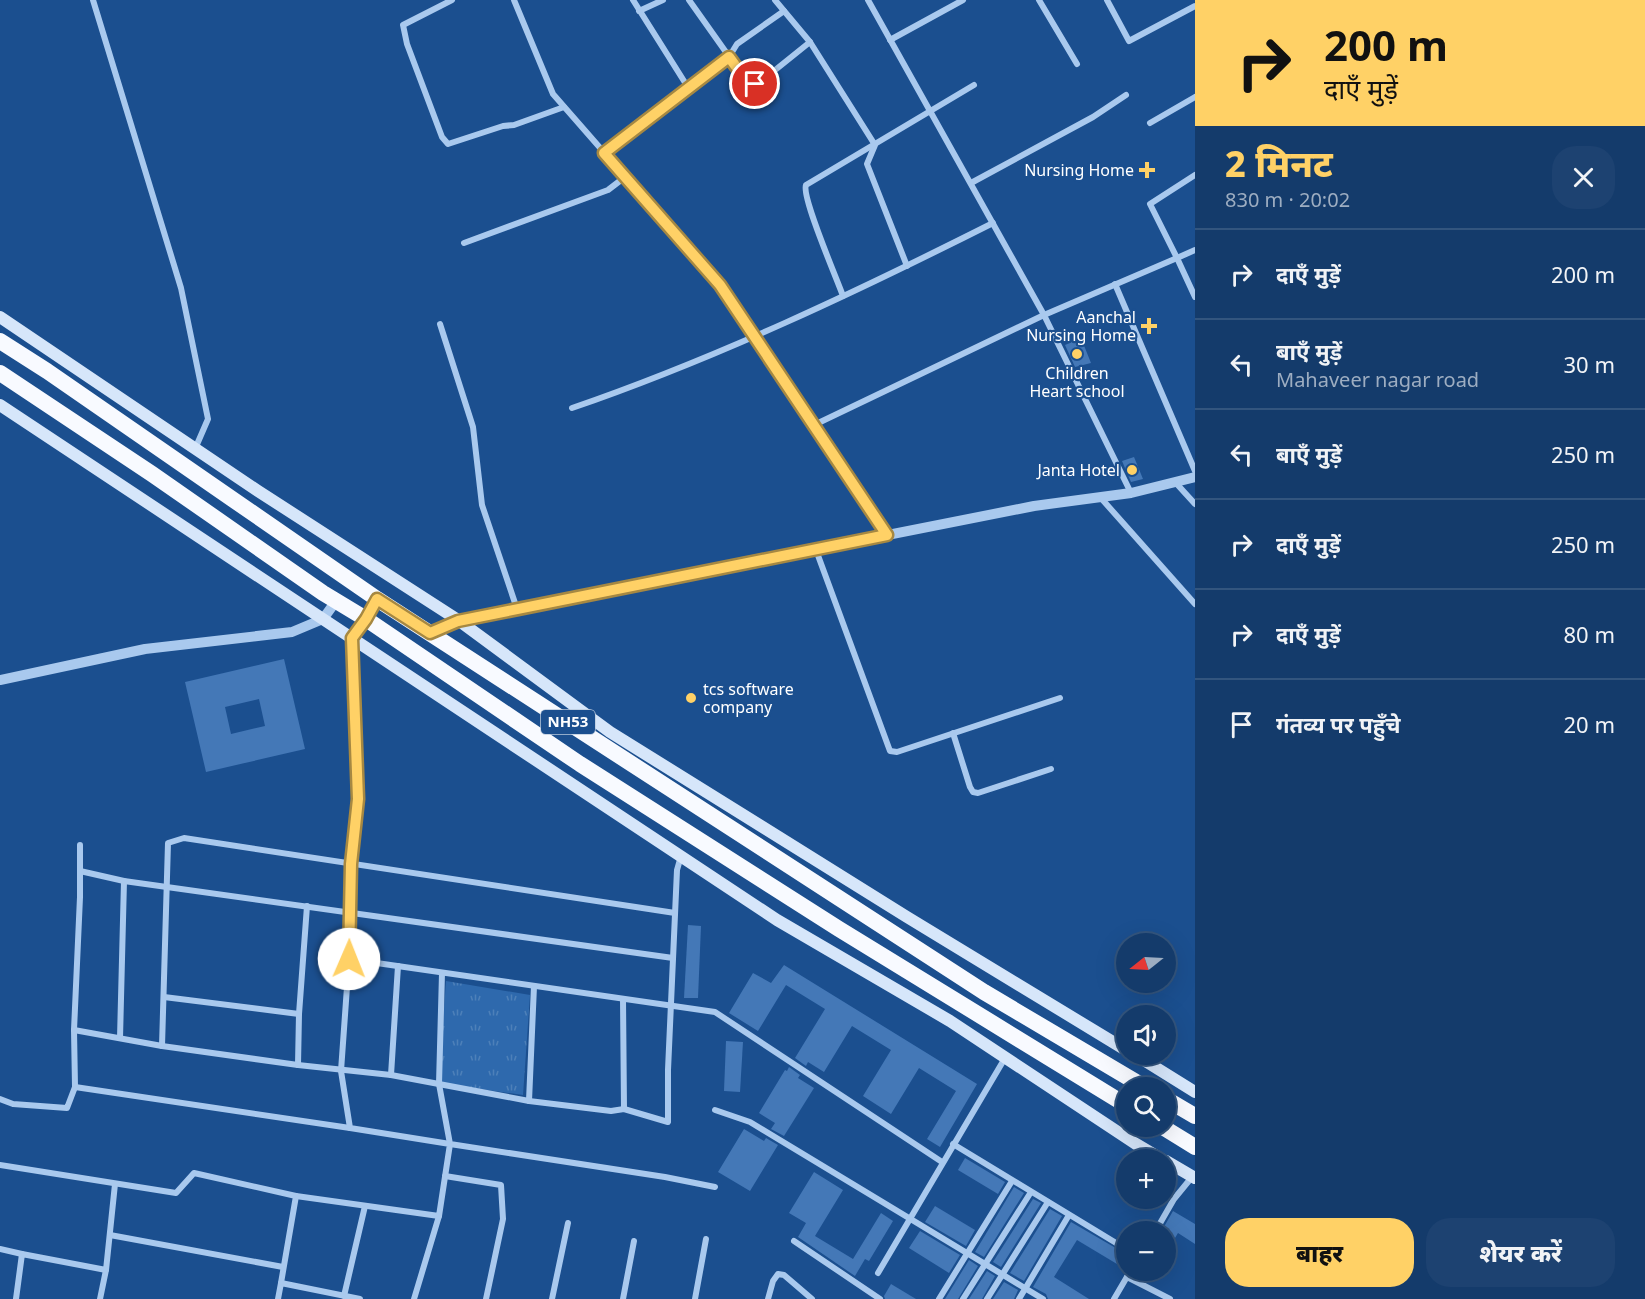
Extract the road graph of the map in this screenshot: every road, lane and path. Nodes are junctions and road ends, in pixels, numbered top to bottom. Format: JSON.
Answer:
{"nodes":[{"id":1,"x":93,"y":0,"type":"edge"},
{"id":2,"x":452,"y":0,"type":"edge"},
{"id":3,"x":513,"y":0,"type":"edge"},
{"id":4,"x":633,"y":0,"type":"edge"},
{"id":5,"x":663,"y":0,"type":"edge"},
{"id":6,"x":688,"y":0,"type":"edge"},
{"id":7,"x":775,"y":0,"type":"edge"},
{"id":8,"x":868,"y":0,"type":"edge"},
{"id":9,"x":963,"y":0,"type":"edge"},
{"id":10,"x":1039,"y":0,"type":"edge"},
{"id":11,"x":1107,"y":0,"type":"edge"},
{"id":12,"x":1195,"y":6,"type":"edge"},
{"id":13,"x":639,"y":11,"type":"junction"},
{"id":14,"x":784,"y":11,"type":"junction"},
{"id":15,"x":890,"y":40,"type":"junction"},
{"id":16,"x":810,"y":42,"type":"junction"},
{"id":17,"x":729,"y":57,"type":"junction"},
{"id":18,"x":1077,"y":64,"type":"dead end"},
{"id":19,"x":974,"y":84,"type":"dead end"},
{"id":20,"x":688,"y":88,"type":"junction"},
{"id":21,"x":1126,"y":96,"type":"dead end"},
{"id":22,"x":1195,"y":97,"type":"edge"},
{"id":23,"x":564,"y":107,"type":"junction"},
{"id":24,"x":929,"y":110,"type":"junction"},
{"id":25,"x":1150,"y":123,"type":"dead end"},
{"id":26,"x":875,"y":145,"type":"junction"},
{"id":27,"x":604,"y":153,"type":"junction"},
{"id":28,"x":1195,"y":175,"type":"edge"},
{"id":29,"x":625,"y":177,"type":"junction"},
{"id":30,"x":970,"y":183,"type":"junction"},
{"id":31,"x":993,"y":224,"type":"junction"},
{"id":32,"x":464,"y":243,"type":"dead end"},
{"id":33,"x":1195,"y":250,"type":"edge"},
{"id":34,"x":1177,"y":258,"type":"junction"},
{"id":35,"x":907,"y":266,"type":"junction"},
{"id":36,"x":1115,"y":284,"type":"junction"},
{"id":37,"x":843,"y":296,"type":"junction"},
{"id":38,"x":1195,"y":297,"type":"edge"},
{"id":39,"x":1044,"y":315,"type":"junction"},
{"id":40,"x":0,"y":317,"type":"edge"},
{"id":41,"x":440,"y":324,"type":"dead end"},
{"id":42,"x":755,"y":337,"type":"junction"},
{"id":43,"x":0,"y":341,"type":"edge"},
{"id":44,"x":0,"y":374,"type":"edge"},
{"id":45,"x":0,"y":405,"type":"edge"},
{"id":46,"x":572,"y":408,"type":"dead end"},
{"id":47,"x":814,"y":425,"type":"junction"},
{"id":48,"x":195,"y":449,"type":"junction"},
{"id":49,"x":1195,"y":471,"type":"edge"},
{"id":50,"x":1195,"y":477,"type":"edge"},
{"id":51,"x":1175,"y":482,"type":"junction"},
{"id":52,"x":1131,"y":493,"type":"junction"},
{"id":53,"x":1100,"y":497,"type":"junction"},
{"id":54,"x":1195,"y":504,"type":"edge"},
{"id":55,"x":887,"y":535,"type":"junction"},
{"id":56,"x":816,"y":550,"type":"junction"},
{"id":57,"x":377,"y":599,"type":"junction"},
{"id":58,"x":336,"y":601,"type":"junction"},
{"id":59,"x":1195,"y":604,"type":"edge"},
{"id":60,"x":517,"y":609,"type":"junction"},
{"id":61,"x":323,"y":619,"type":"junction"},
{"id":62,"x":366,"y":619,"type":"junction"},
{"id":63,"x":458,"y":621,"type":"junction"},
{"id":64,"x":430,"y":633,"type":"junction"},
{"id":65,"x":352,"y":638,"type":"junction"},
{"id":66,"x":0,"y":680,"type":"edge"},
{"id":67,"x":1060,"y":698,"type":"dead end"},
{"id":68,"x":953,"y":733,"type":"junction"},
{"id":69,"x":1052,"y":769,"type":"dead end"},
{"id":70,"x":80,"y":845,"type":"dead end"},
{"id":71,"x":681,"y":856,"type":"junction"},
{"id":72,"x":351,"y":864,"type":"junction"},
{"id":73,"x":80,"y":871,"type":"junction"},
{"id":74,"x":124,"y":881,"type":"junction"},
{"id":75,"x":168,"y":887,"type":"junction"},
{"id":76,"x":307,"y":906,"type":"junction"},
{"id":77,"x":349,"y":913,"type":"junction"},
{"id":78,"x":675,"y":913,"type":"junction"},
{"id":79,"x":673,"y":958,"type":"junction"},
{"id":80,"x":349,"y":959,"type":"junction"},
{"id":81,"x":398,"y":966,"type":"junction"},
{"id":82,"x":442,"y":973,"type":"junction"},
{"id":83,"x":534,"y":986,"type":"junction"},
{"id":84,"x":164,"y":996,"type":"junction"},
{"id":85,"x":624,"y":999,"type":"junction"},
{"id":86,"x":671,"y":1006,"type":"junction"},
{"id":87,"x":299,"y":1014,"type":"junction"},
{"id":88,"x":74,"y":1030,"type":"junction"},
{"id":89,"x":120,"y":1038,"type":"junction"},
{"id":90,"x":1116,"y":1044,"type":"edge"},
{"id":91,"x":162,"y":1046,"type":"junction"},
{"id":92,"x":1005,"y":1058,"type":"junction"},
{"id":93,"x":298,"y":1065,"type":"junction"},
{"id":94,"x":1152,"y":1065,"type":"edge"},
{"id":95,"x":341,"y":1071,"type":"junction"},
{"id":96,"x":391,"y":1075,"type":"junction"},
{"id":97,"x":1127,"y":1077,"type":"edge"},
{"id":98,"x":438,"y":1084,"type":"junction"},
{"id":99,"x":75,"y":1087,"type":"junction"},
{"id":100,"x":1195,"y":1092,"type":"edge"},
{"id":101,"x":0,"y":1099,"type":"edge"},
{"id":102,"x":1116,"y":1099,"type":"edge"},
{"id":103,"x":529,"y":1101,"type":"junction"},
{"id":104,"x":1176,"y":1105,"type":"edge"},
{"id":105,"x":624,"y":1109,"type":"junction"},
{"id":106,"x":715,"y":1110,"type":"dead end"},
{"id":107,"x":1195,"y":1116,"type":"edge"},
{"id":108,"x":350,"y":1128,"type":"junction"},
{"id":109,"x":1176,"y":1135,"type":"edge"},
{"id":110,"x":450,"y":1144,"type":"junction"},
{"id":111,"x":953,"y":1144,"type":"junction"},
{"id":112,"x":1195,"y":1147,"type":"edge"},
{"id":113,"x":1147,"y":1149,"type":"edge"},
{"id":114,"x":942,"y":1162,"type":"junction"},
{"id":115,"x":0,"y":1165,"type":"edge"},
{"id":116,"x":1176,"y":1167,"type":"edge"},
{"id":117,"x":445,"y":1176,"type":"junction"},
{"id":118,"x":1194,"y":1177,"type":"edge"},
{"id":119,"x":1012,"y":1181,"type":"junction"},
{"id":120,"x":115,"y":1184,"type":"junction"},
{"id":121,"x":715,"y":1187,"type":"dead end"},
{"id":122,"x":1031,"y":1192,"type":"junction"},
{"id":123,"x":296,"y":1196,"type":"junction"},
{"id":124,"x":1048,"y":1202,"type":"junction"},
{"id":125,"x":365,"y":1206,"type":"junction"},
{"id":126,"x":1069,"y":1215,"type":"junction"},
{"id":127,"x":439,"y":1216,"type":"junction"},
{"id":128,"x":910,"y":1218,"type":"junction"},
{"id":129,"x":1161,"y":1221,"type":"edge"},
{"id":130,"x":568,"y":1223,"type":"dead end"},
{"id":131,"x":110,"y":1235,"type":"junction"},
{"id":132,"x":706,"y":1239,"type":"dead end"},
{"id":133,"x":634,"y":1241,"type":"dead end"},
{"id":134,"x":794,"y":1241,"type":"dead end"},
{"id":135,"x":1116,"y":1243,"type":"edge"},
{"id":136,"x":0,"y":1249,"type":"edge"},
{"id":137,"x":967,"y":1253,"type":"junction"},
{"id":138,"x":22,"y":1254,"type":"junction"},
{"id":139,"x":984,"y":1263,"type":"junction"},
{"id":140,"x":284,"y":1267,"type":"junction"},
{"id":141,"x":106,"y":1270,"type":"junction"},
{"id":142,"x":878,"y":1273,"type":"dead end"},
{"id":143,"x":1003,"y":1275,"type":"junction"},
{"id":144,"x":1125,"y":1281,"type":"edge"},
{"id":145,"x":1140,"y":1281,"type":"edge"},
{"id":146,"x":281,"y":1283,"type":"junction"},
{"id":147,"x":1026,"y":1289,"type":"junction"},
{"id":148,"x":344,"y":1296,"type":"junction"},
{"id":149,"x":16,"y":1299,"type":"edge"},
{"id":150,"x":100,"y":1299,"type":"edge"},
{"id":151,"x":278,"y":1299,"type":"edge"},
{"id":152,"x":360,"y":1299,"type":"edge"},
{"id":153,"x":414,"y":1299,"type":"edge"},
{"id":154,"x":486,"y":1299,"type":"edge"},
{"id":155,"x":552,"y":1299,"type":"edge"},
{"id":156,"x":623,"y":1299,"type":"edge"},
{"id":157,"x":694,"y":1299,"type":"edge"},
{"id":158,"x":768,"y":1299,"type":"edge"},
{"id":159,"x":812,"y":1299,"type":"edge"},
{"id":160,"x":879,"y":1299,"type":"edge"},
{"id":161,"x":939,"y":1299,"type":"edge"},
{"id":162,"x":963,"y":1299,"type":"edge"},
{"id":163,"x":987,"y":1299,"type":"edge"},
{"id":164,"x":1020,"y":1299,"type":"edge"},
{"id":165,"x":1043,"y":1299,"type":"edge"},
{"id":166,"x":1114,"y":1299,"type":"edge"},
{"id":167,"x":1170,"y":1299,"type":"edge"}],
"edges":[{"from":1,"to":48,"type":"street"},
{"from":2,"to":23,"type":"street"},
{"from":3,"to":23,"type":"street"},
{"from":4,"to":13,"type":"street"},
{"from":5,"to":13,"type":"street"},
{"from":6,"to":17,"type":"street"},
{"from":7,"to":14,"type":"street"},
{"from":8,"to":15,"type":"street"},
{"from":9,"to":15,"type":"street"},
{"from":10,"to":18,"type":"street"},
{"from":11,"to":12,"type":"street"},
{"from":13,"to":20,"type":"street"},
{"from":14,"to":16,"type":"street"},
{"from":14,"to":17,"type":"street"},
{"from":15,"to":24,"type":"street"},
{"from":16,"to":17,"type":"street"},
{"from":16,"to":26,"type":"street"},
{"from":17,"to":20,"type":"street"},
{"from":19,"to":24,"type":"street"},
{"from":20,"to":27,"type":"street"},
{"from":21,"to":30,"type":"street"},
{"from":22,"to":25,"type":"street"},
{"from":23,"to":27,"type":"street"},
{"from":24,"to":26,"type":"street"},
{"from":24,"to":30,"type":"street"},
{"from":26,"to":35,"type":"street"},
{"from":26,"to":37,"type":"street"},
{"from":27,"to":29,"type":"street"},
{"from":28,"to":34,"type":"street"},
{"from":29,"to":32,"type":"street"},
{"from":29,"to":42,"type":"street"},
{"from":30,"to":31,"type":"street"},
{"from":31,"to":35,"type":"street"},
{"from":31,"to":39,"type":"street"},
{"from":33,"to":34,"type":"street"},
{"from":34,"to":36,"type":"street"},
{"from":34,"to":38,"type":"street"},
{"from":35,"to":37,"type":"street"},
{"from":36,"to":39,"type":"street"},
{"from":36,"to":49,"type":"street"},
{"from":37,"to":42,"type":"street"},
{"from":39,"to":47,"type":"street"},
{"from":39,"to":52,"type":"street"},
{"from":40,"to":48,"type":"main road"},
{"from":41,"to":60,"type":"street"},
{"from":42,"to":46,"type":"street"},
{"from":42,"to":47,"type":"street"},
{"from":43,"to":57,"type":"highway","number":"NH53"},
{"from":44,"to":58,"type":"highway","number":"NH53"},
{"from":45,"to":61,"type":"main road"},
{"from":47,"to":55,"type":"street"},
{"from":48,"to":63,"type":"main road"},
{"from":50,"to":51,"type":"street"},
{"from":51,"to":52,"type":"street"},
{"from":51,"to":54,"type":"street"},
{"from":52,"to":53,"type":"street"},
{"from":53,"to":55,"type":"street"},
{"from":53,"to":59,"type":"street"},
{"from":55,"to":56,"type":"street"},
{"from":56,"to":60,"type":"street"},
{"from":56,"to":68,"type":"street"},
{"from":57,"to":62,"type":"street"},
{"from":57,"to":64,"type":"highway","number":"NH53"},
{"from":58,"to":61,"type":"street"},
{"from":58,"to":62,"type":"highway","number":"NH53"},
{"from":60,"to":63,"type":"street"},
{"from":61,"to":65,"type":"main road"},
{"from":61,"to":66,"type":"street"},
{"from":62,"to":65,"type":"street"},
{"from":62,"to":102,"type":"highway","number":"NH53"},
{"from":63,"to":64,"type":"street"},
{"from":63,"to":90,"type":"main road"},
{"from":64,"to":97,"type":"highway","number":"NH53"},
{"from":65,"to":71,"type":"main road"},
{"from":65,"to":72,"type":"street"},
{"from":67,"to":68,"type":"street"},
{"from":68,"to":69,"type":"street"},
{"from":70,"to":73,"type":"street"},
{"from":71,"to":78,"type":"street"},
{"from":71,"to":92,"type":"main road"},
{"from":72,"to":75,"type":"street"},
{"from":72,"to":77,"type":"street"},
{"from":72,"to":78,"type":"street"},
{"from":73,"to":74,"type":"street"},
{"from":73,"to":88,"type":"street"},
{"from":74,"to":75,"type":"street"},
{"from":74,"to":89,"type":"street"},
{"from":75,"to":76,"type":"street"},
{"from":75,"to":84,"type":"street"},
{"from":76,"to":77,"type":"street"},
{"from":76,"to":87,"type":"street"},
{"from":77,"to":79,"type":"street"},
{"from":77,"to":80,"type":"street"},
{"from":78,"to":79,"type":"street"},
{"from":79,"to":86,"type":"street"},
{"from":80,"to":81,"type":"street"},
{"from":80,"to":95,"type":"street"},
{"from":81,"to":82,"type":"street"},
{"from":81,"to":96,"type":"street"},
{"from":82,"to":83,"type":"street"},
{"from":82,"to":98,"type":"street"},
{"from":83,"to":85,"type":"street"},
{"from":83,"to":103,"type":"street"},
{"from":84,"to":87,"type":"street"},
{"from":84,"to":91,"type":"street"},
{"from":85,"to":86,"type":"street"},
{"from":85,"to":105,"type":"street"},
{"from":86,"to":105,"type":"street"},
{"from":86,"to":114,"type":"street"},
{"from":87,"to":93,"type":"street"},
{"from":88,"to":89,"type":"street"},
{"from":88,"to":99,"type":"street"},
{"from":89,"to":91,"type":"street"},
{"from":91,"to":93,"type":"street"},
{"from":92,"to":111,"type":"street"},
{"from":92,"to":113,"type":"main road"},
{"from":93,"to":95,"type":"street"},
{"from":94,"to":100,"type":"main road"},
{"from":95,"to":96,"type":"street"},
{"from":95,"to":108,"type":"street"},
{"from":96,"to":98,"type":"street"},
{"from":98,"to":103,"type":"street"},
{"from":98,"to":110,"type":"street"},
{"from":99,"to":101,"type":"street"},
{"from":99,"to":108,"type":"street"},
{"from":103,"to":105,"type":"street"},
{"from":104,"to":107,"type":"highway"},
{"from":106,"to":128,"type":"street"},
{"from":108,"to":110,"type":"street"},
{"from":109,"to":112,"type":"highway"},
{"from":110,"to":117,"type":"street"},
{"from":110,"to":121,"type":"street"},
{"from":111,"to":114,"type":"street"},
{"from":111,"to":119,"type":"street"},
{"from":114,"to":128,"type":"street"},
{"from":115,"to":120,"type":"street"},
{"from":116,"to":118,"type":"main road"},
{"from":117,"to":127,"type":"street"},
{"from":117,"to":154,"type":"street"},
{"from":118,"to":129,"type":"street"},
{"from":119,"to":122,"type":"street"},
{"from":119,"to":137,"type":"street"},
{"from":120,"to":123,"type":"street"},
{"from":120,"to":131,"type":"street"},
{"from":122,"to":124,"type":"street"},
{"from":122,"to":139,"type":"street"},
{"from":123,"to":125,"type":"street"},
{"from":123,"to":140,"type":"street"},
{"from":124,"to":126,"type":"street"},
{"from":124,"to":143,"type":"street"},
{"from":125,"to":127,"type":"street"},
{"from":125,"to":148,"type":"street"},
{"from":126,"to":135,"type":"street"},
{"from":126,"to":147,"type":"street"},
{"from":127,"to":153,"type":"street"},
{"from":128,"to":137,"type":"street"},
{"from":128,"to":142,"type":"street"},
{"from":130,"to":155,"type":"street"},
{"from":131,"to":140,"type":"street"},
{"from":131,"to":141,"type":"street"},
{"from":132,"to":157,"type":"street"},
{"from":133,"to":156,"type":"street"},
{"from":134,"to":160,"type":"street"},
{"from":136,"to":138,"type":"street"},
{"from":137,"to":139,"type":"street"},
{"from":137,"to":161,"type":"street"},
{"from":138,"to":141,"type":"street"},
{"from":138,"to":149,"type":"street"},
{"from":139,"to":143,"type":"street"},
{"from":139,"to":162,"type":"street"},
{"from":140,"to":146,"type":"street"},
{"from":141,"to":150,"type":"street"},
{"from":143,"to":147,"type":"street"},
{"from":143,"to":163,"type":"street"},
{"from":144,"to":166,"type":"street"},
{"from":145,"to":167,"type":"street"},
{"from":146,"to":148,"type":"street"},
{"from":146,"to":151,"type":"street"},
{"from":147,"to":164,"type":"street"},
{"from":147,"to":165,"type":"street"},
{"from":148,"to":152,"type":"street"},
{"from":158,"to":159,"type":"street"}]}
